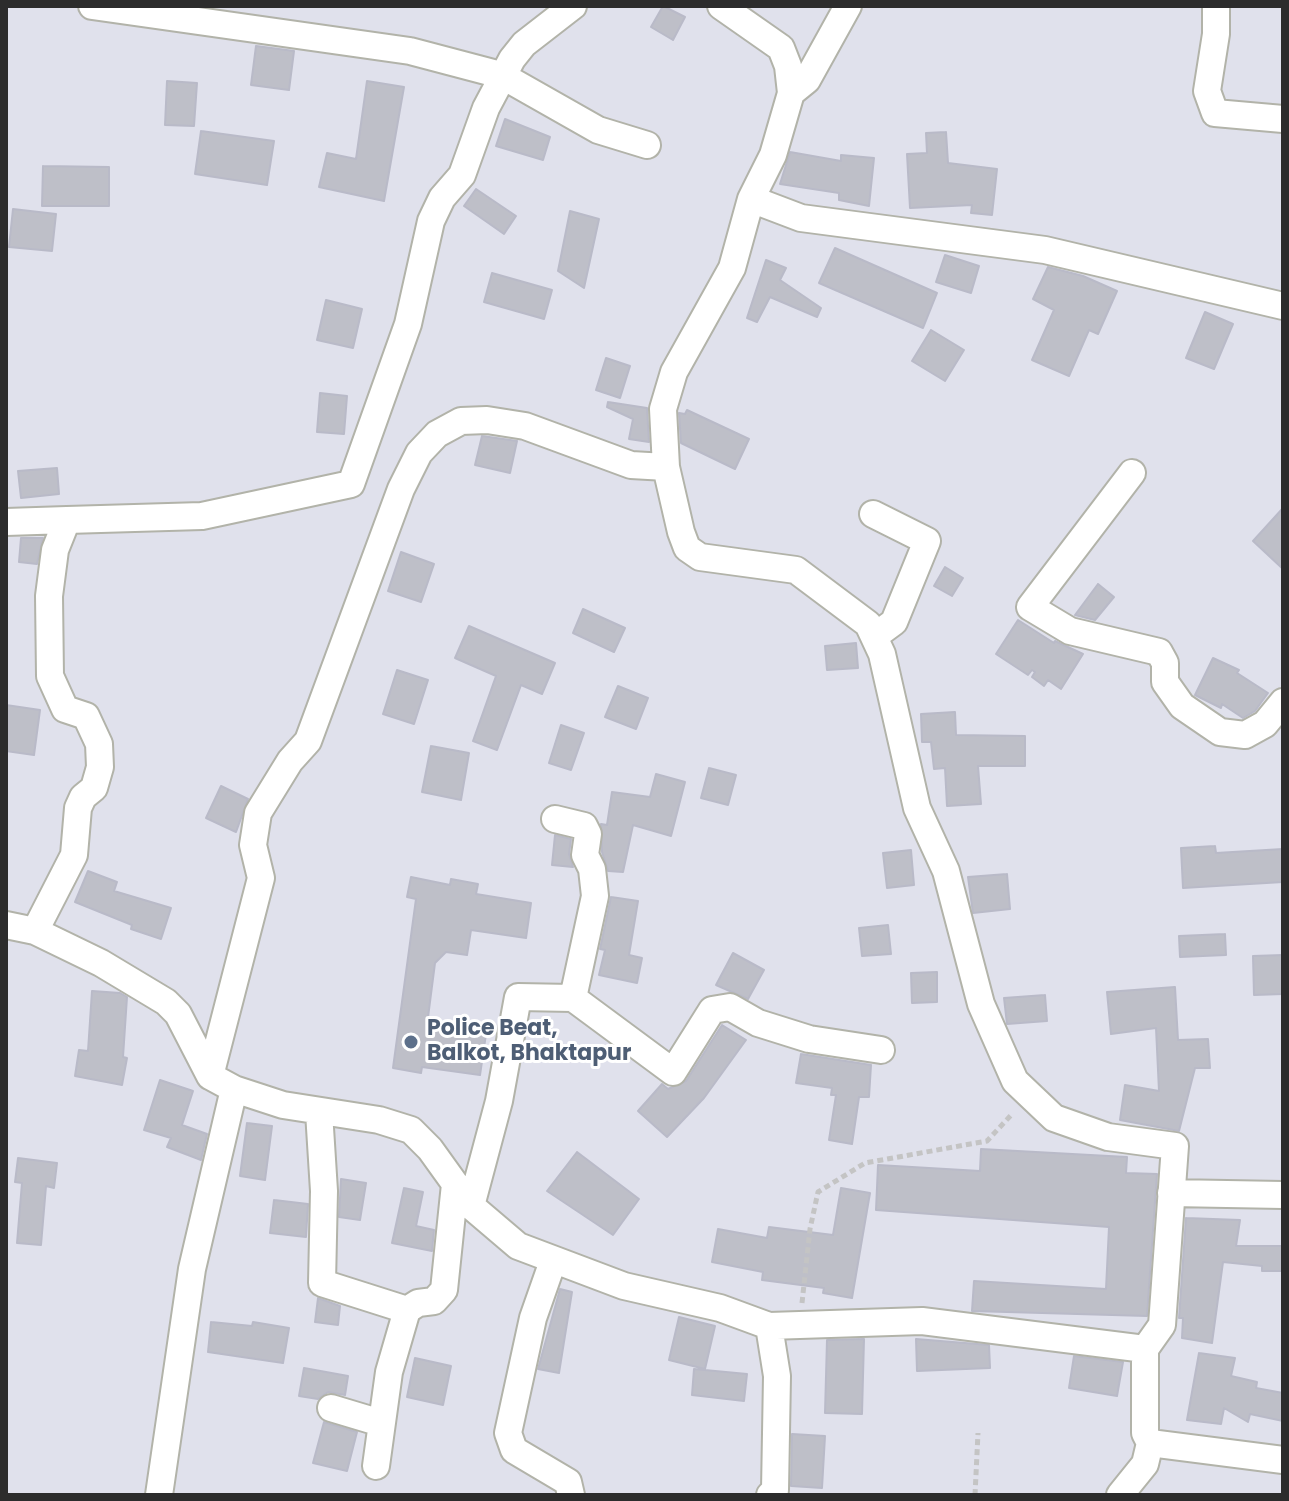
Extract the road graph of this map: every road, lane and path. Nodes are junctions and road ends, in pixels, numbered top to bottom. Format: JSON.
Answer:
{"nodes":[{"id":1,"x":92,"y":6,"type":"edge"},
{"id":2,"x":573,"y":6,"type":"edge"},
{"id":3,"x":721,"y":6,"type":"edge"},
{"id":4,"x":848,"y":6,"type":"edge"},
{"id":5,"x":1216,"y":6,"type":"edge"},
{"id":6,"x":501,"y":75,"type":"junction"},
{"id":7,"x":791,"y":93,"type":"junction"},
{"id":8,"x":1283,"y":119,"type":"edge"},
{"id":9,"x":647,"y":145,"type":"dead end"},
{"id":10,"x":751,"y":199,"type":"junction"},
{"id":11,"x":1283,"y":306,"type":"edge"},
{"id":12,"x":666,"y":467,"type":"junction"},
{"id":13,"x":1132,"y":473,"type":"dead end"},
{"id":14,"x":873,"y":514,"type":"dead end"},
{"id":15,"x":67,"y":520,"type":"junction"},
{"id":16,"x":6,"y":522,"type":"edge"},
{"id":17,"x":875,"y":636,"type":"junction"},
{"id":18,"x":1283,"y":702,"type":"edge"},
{"id":19,"x":555,"y":819,"type":"dead end"},
{"id":20,"x":6,"y":925,"type":"edge"},
{"id":21,"x":35,"y":931,"type":"junction"},
{"id":22,"x":573,"y":998,"type":"junction"},
{"id":23,"x":881,"y":1050,"type":"dead end"},
{"id":24,"x":210,"y":1076,"type":"junction"},
{"id":25,"x":1015,"y":1081,"type":"junction"},
{"id":26,"x":234,"y":1089,"type":"junction"},
{"id":27,"x":319,"y":1112,"type":"junction"},
{"id":28,"x":455,"y":1184,"type":"junction"},
{"id":29,"x":1171,"y":1193,"type":"junction"},
{"id":30,"x":1283,"y":1195,"type":"edge"},
{"id":31,"x":471,"y":1206,"type":"junction"},
{"id":32,"x":553,"y":1261,"type":"junction"},
{"id":33,"x":407,"y":1310,"type":"junction"},
{"id":34,"x":799,"y":1325,"type":"junction"},
{"id":35,"x":769,"y":1326,"type":"junction"},
{"id":36,"x":1145,"y":1349,"type":"junction"},
{"id":37,"x":331,"y":1408,"type":"dead end"},
{"id":38,"x":381,"y":1423,"type":"junction"},
{"id":39,"x":978,"y":1433,"type":"dead end"},
{"id":40,"x":1150,"y":1443,"type":"junction"},
{"id":41,"x":1283,"y":1460,"type":"edge"},
{"id":42,"x":376,"y":1466,"type":"dead end"},
{"id":43,"x":159,"y":1495,"type":"edge"},
{"id":44,"x":571,"y":1495,"type":"edge"},
{"id":45,"x":770,"y":1495,"type":"edge"},
{"id":46,"x":975,"y":1495,"type":"edge"},
{"id":47,"x":1120,"y":1495,"type":"edge"}],
"edges":[{"from":1,"to":6,"type":"street"},
{"from":2,"to":6,"type":"street"},
{"from":3,"to":7,"type":"street"},
{"from":4,"to":7,"type":"street"},
{"from":5,"to":8,"type":"street"},
{"from":6,"to":9,"type":"street"},
{"from":6,"to":15,"type":"street"},
{"from":7,"to":10,"type":"street"},
{"from":10,"to":11,"type":"street"},
{"from":10,"to":12,"type":"street"},
{"from":12,"to":17,"type":"street"},
{"from":12,"to":24,"type":"street"},
{"from":13,"to":18,"type":"street"},
{"from":14,"to":17,"type":"street"},
{"from":15,"to":16,"type":"street"},
{"from":15,"to":21,"type":"street"},
{"from":17,"to":25,"type":"street"},
{"from":19,"to":22,"type":"street"},
{"from":20,"to":21,"type":"street"},
{"from":21,"to":24,"type":"street"},
{"from":22,"to":23,"type":"street"},
{"from":22,"to":31,"type":"street"},
{"from":24,"to":26,"type":"street"},
{"from":25,"to":29,"type":"street"},
{"from":25,"to":34,"type":"path"},
{"from":26,"to":27,"type":"street"},
{"from":26,"to":43,"type":"street"},
{"from":27,"to":28,"type":"street"},
{"from":27,"to":33,"type":"street"},
{"from":28,"to":31,"type":"street"},
{"from":28,"to":33,"type":"street"},
{"from":29,"to":30,"type":"street"},
{"from":29,"to":36,"type":"street"},
{"from":31,"to":32,"type":"street"},
{"from":32,"to":35,"type":"street"},
{"from":32,"to":44,"type":"street"},
{"from":33,"to":38,"type":"street"},
{"from":34,"to":35,"type":"street"},
{"from":34,"to":36,"type":"street"},
{"from":35,"to":45,"type":"street"},
{"from":36,"to":40,"type":"street"},
{"from":37,"to":38,"type":"street"},
{"from":38,"to":42,"type":"street"},
{"from":39,"to":46,"type":"path"},
{"from":40,"to":41,"type":"street"},
{"from":40,"to":47,"type":"street"}]}
